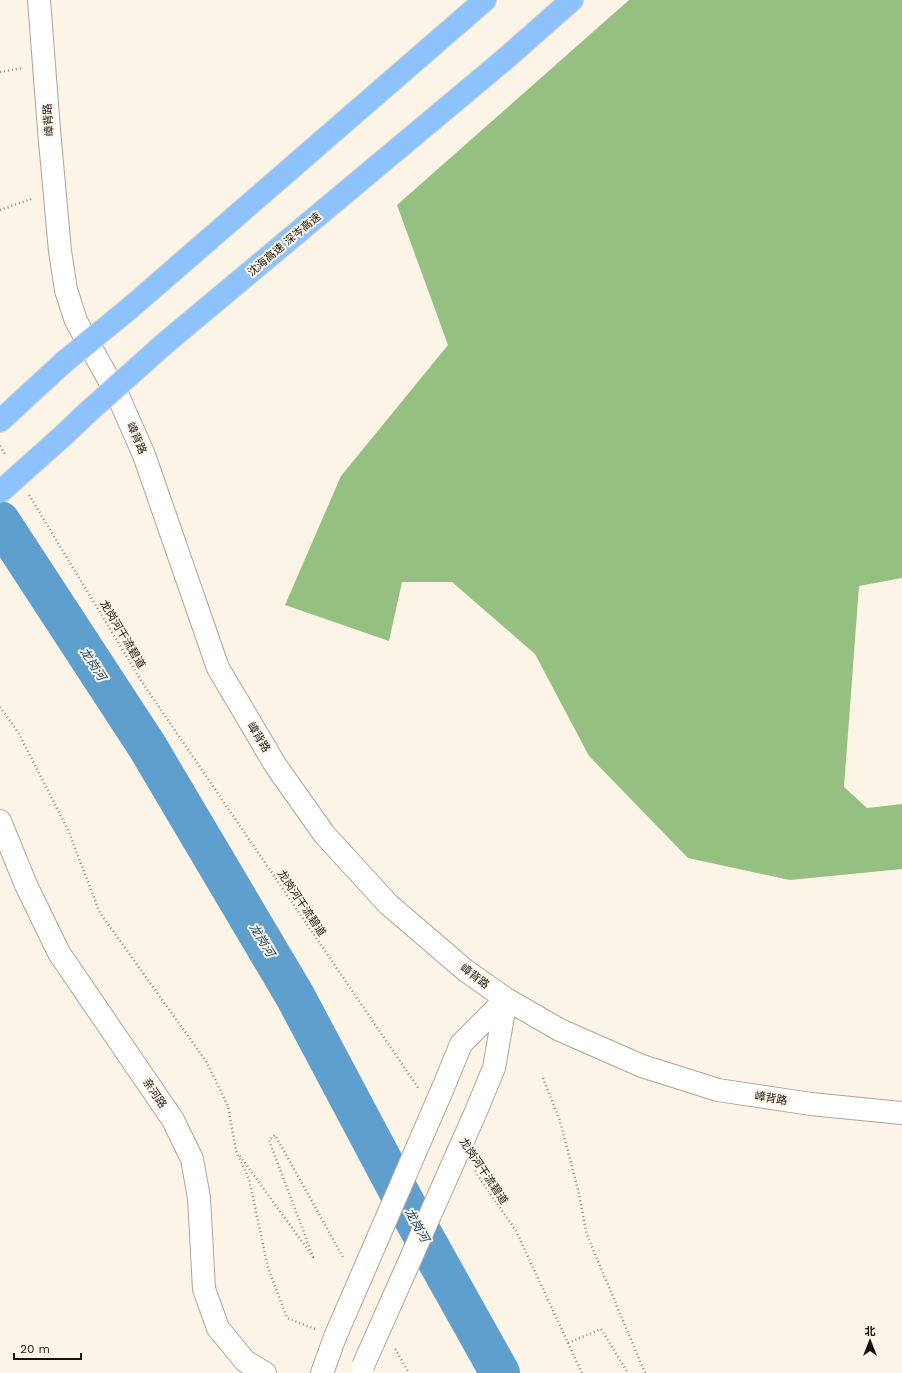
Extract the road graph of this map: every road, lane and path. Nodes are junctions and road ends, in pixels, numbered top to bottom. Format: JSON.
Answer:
{"nodes":[{"id":1,"x":39,"y":0,"type":"edge"},
{"id":2,"x":485,"y":0,"type":"edge"},
{"id":3,"x":572,"y":0,"type":"edge"},
{"id":4,"x":36,"y":197,"type":"dead end"},
{"id":5,"x":0,"y":210,"type":"edge"},
{"id":6,"x":0,"y":421,"type":"edge"},
{"id":7,"x":0,"y":446,"type":"edge"},
{"id":8,"x":8,"y":459,"type":"dead end"},
{"id":9,"x":0,"y":492,"type":"edge"},
{"id":10,"x":28,"y":493,"type":"dead end"},
{"id":11,"x":0,"y":707,"type":"edge"},
{"id":12,"x":0,"y":820,"type":"edge"},
{"id":13,"x":506,"y":999,"type":"junction"},
{"id":14,"x":543,"y":1078,"type":"dead end"},
{"id":15,"x":433,"y":1091,"type":"junction"},
{"id":16,"x":902,"y":1113,"type":"edge"},
{"id":17,"x":236,"y":1151,"type":"junction"},
{"id":18,"x":472,"y":1166,"type":"dead end"},
{"id":19,"x":346,"y":1263,"type":"dead end"},
{"id":20,"x":335,"y":1337,"type":"junction"},
{"id":21,"x":568,"y":1343,"type":"junction"},
{"id":22,"x":393,"y":1346,"type":"dead end"},
{"id":23,"x":362,"y":1370,"type":"edge"},
{"id":24,"x":265,"y":1373,"type":"edge"},
{"id":25,"x":322,"y":1373,"type":"edge"},
{"id":26,"x":409,"y":1373,"type":"edge"},
{"id":27,"x":582,"y":1373,"type":"edge"},
{"id":28,"x":628,"y":1373,"type":"edge"},
{"id":29,"x":645,"y":1373,"type":"edge"}],
"edges":[{"from":1,"to":13,"type":"street","name":"嶂背路"},
{"from":2,"to":6,"type":"highway","bridge":true},
{"from":3,"to":9,"type":"highway","name":"沈海高速 深岑高速","bridge":true},
{"from":4,"to":5,"type":"path"},
{"from":7,"to":8,"type":"path"},
{"from":10,"to":15,"type":"path","name":"龙岗河干流碧道"},
{"from":11,"to":17,"type":"path"},
{"from":12,"to":24,"type":"street","name":"亲河路"},
{"from":13,"to":15,"type":"street"},
{"from":13,"to":16,"type":"street","name":"嶂背路"},
{"from":13,"to":23,"type":"street","bridge":true},
{"from":14,"to":29,"type":"path"},
{"from":15,"to":20,"type":"street","bridge":true},
{"from":17,"to":19,"type":"path"},
{"from":17,"to":20,"type":"path"},
{"from":18,"to":21,"type":"path","name":"龙岗河干流碧道"},
{"from":20,"to":25,"type":"street"},
{"from":21,"to":27,"type":"path","name":"龙岗河干流碧道"},
{"from":21,"to":28,"type":"path"},
{"from":22,"to":26,"type":"path"}]}
